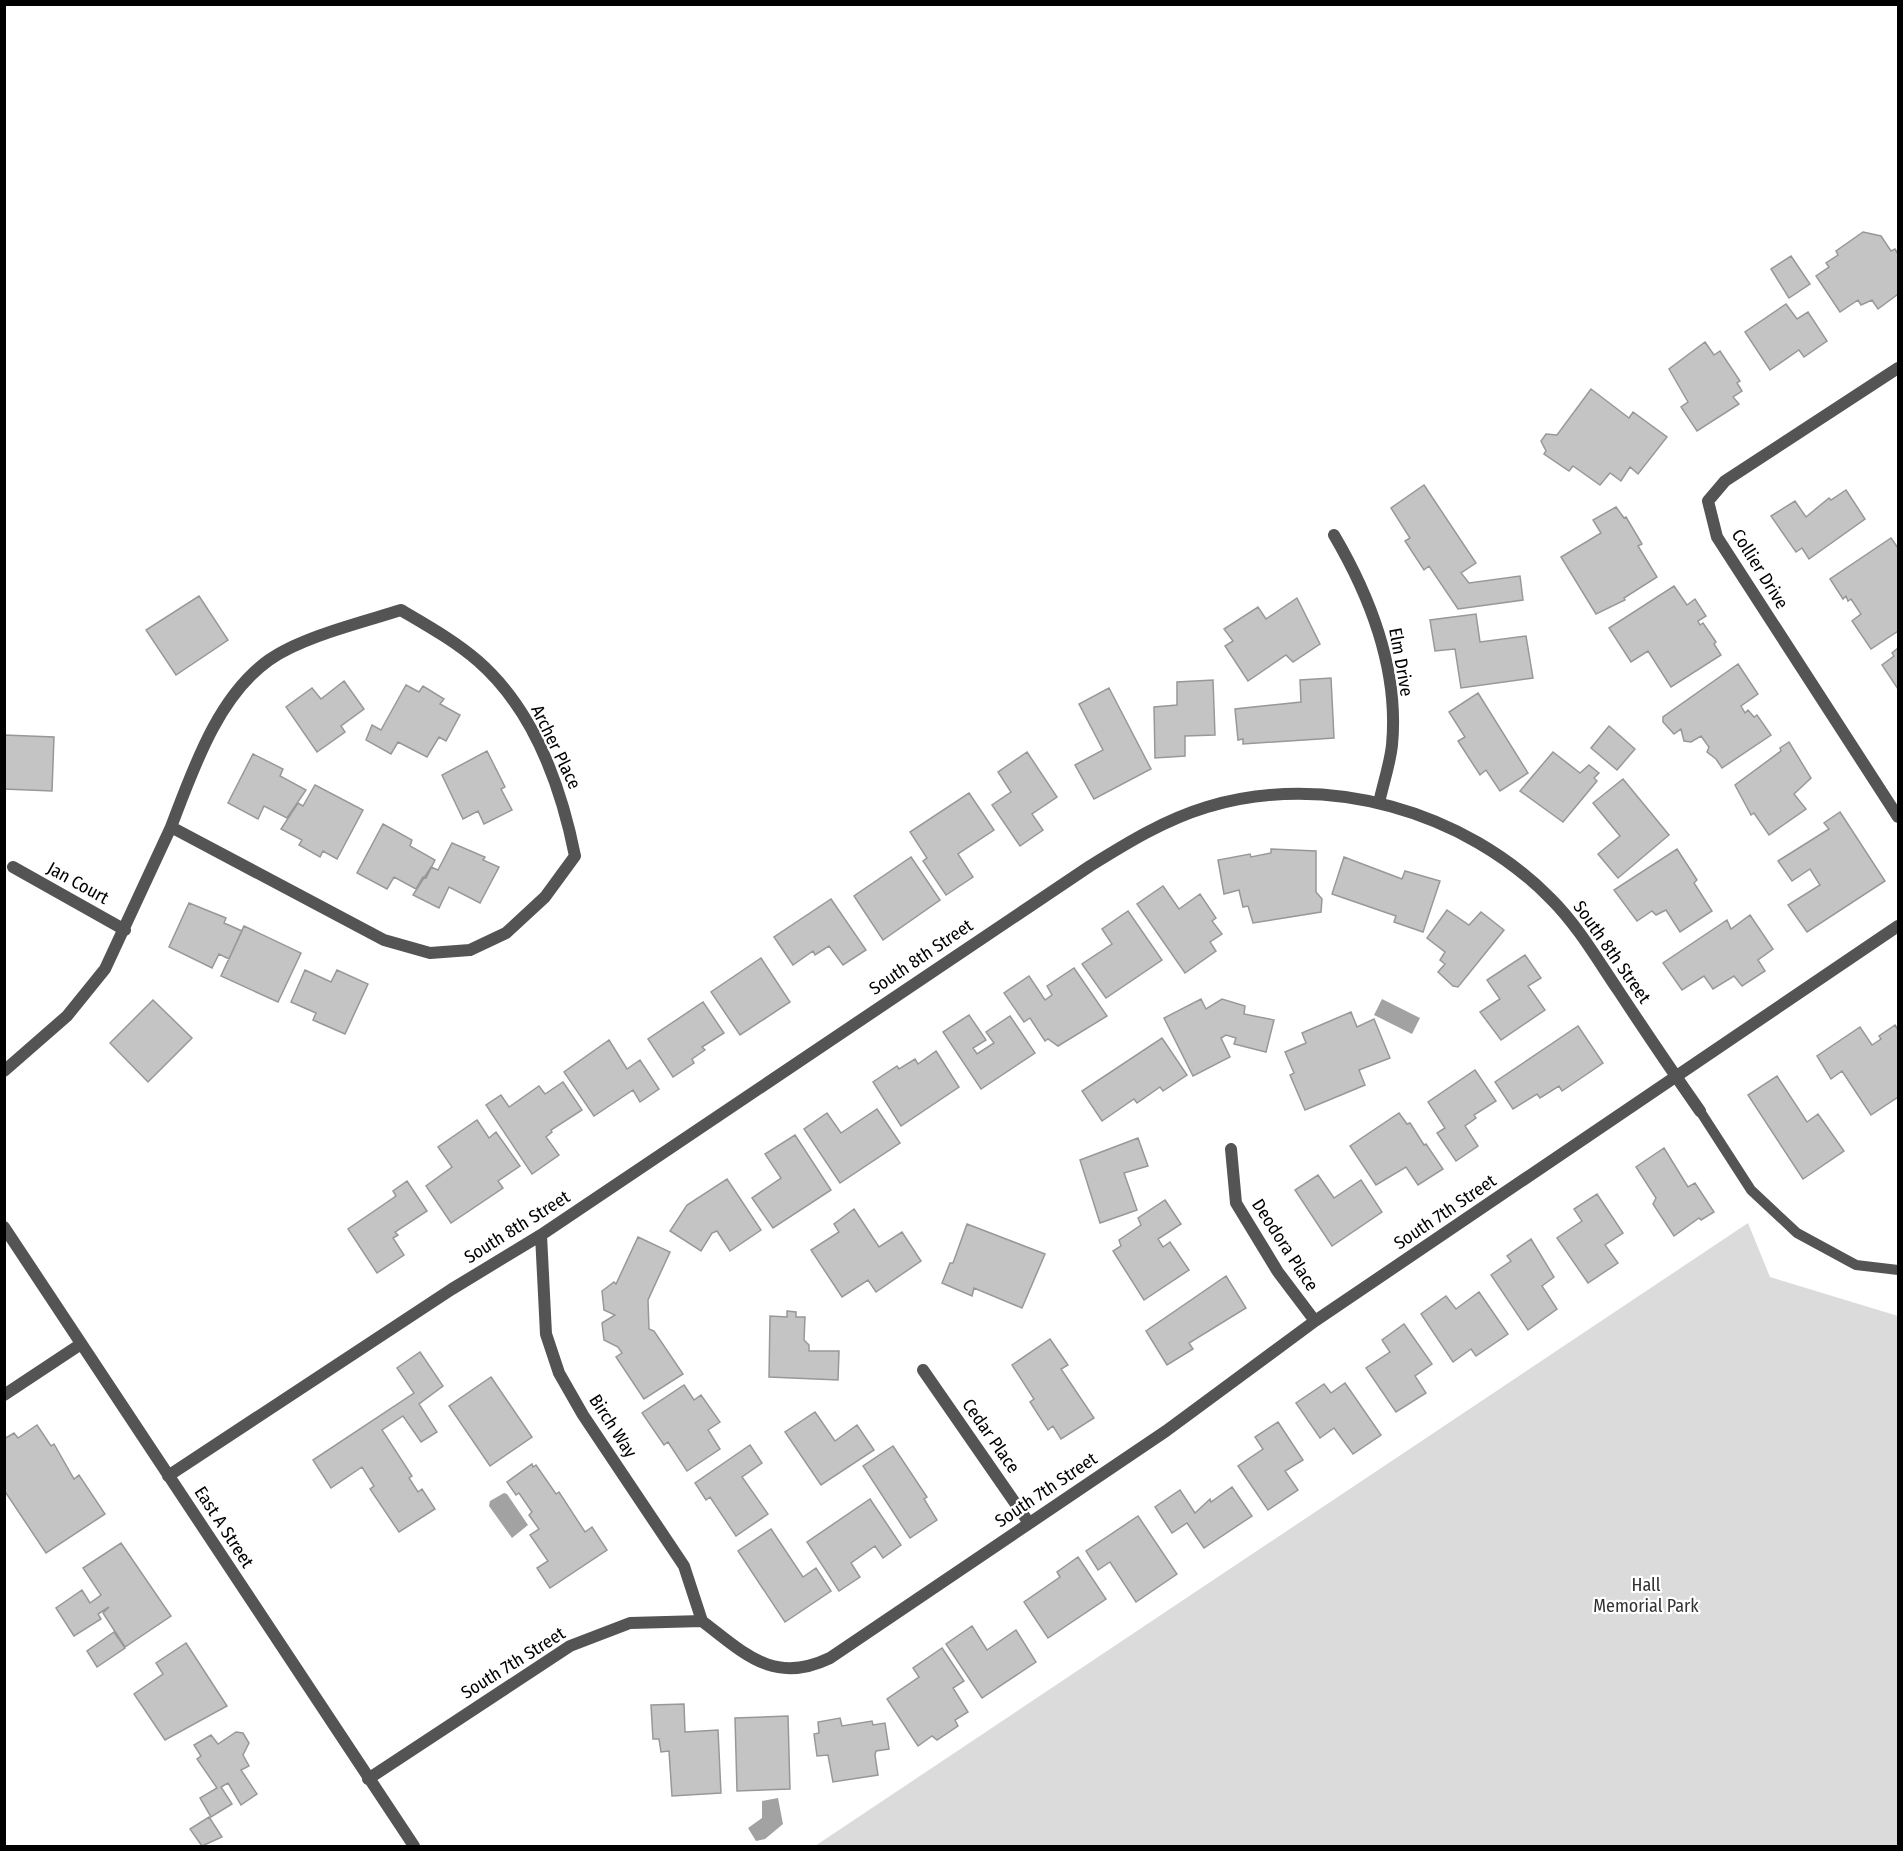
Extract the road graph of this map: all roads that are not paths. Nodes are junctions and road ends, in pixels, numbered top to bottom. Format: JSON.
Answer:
{"nodes":[{"id":1,"x":1899,"y":368,"type":"edge"},
{"id":2,"x":1334,"y":536,"type":"dead end"},
{"id":3,"x":1379,"y":803,"type":"junction"},
{"id":4,"x":1899,"y":817,"type":"edge"},
{"id":5,"x":171,"y":827,"type":"junction"},
{"id":6,"x":13,"y":867,"type":"dead end"},
{"id":7,"x":1899,"y":926,"type":"edge"},
{"id":8,"x":125,"y":930,"type":"junction"},
{"id":9,"x":4,"y":1071,"type":"edge"},
{"id":10,"x":1677,"y":1078,"type":"junction"},
{"id":11,"x":1700,"y":1111,"type":"joint"},
{"id":12,"x":1231,"y":1149,"type":"dead end"},
{"id":13,"x":4,"y":1227,"type":"edge"},
{"id":14,"x":541,"y":1235,"type":"junction"},
{"id":15,"x":1899,"y":1270,"type":"edge"},
{"id":16,"x":1315,"y":1321,"type":"junction"},
{"id":17,"x":81,"y":1344,"type":"junction"},
{"id":18,"x":923,"y":1370,"type":"dead end"},
{"id":19,"x":4,"y":1395,"type":"edge"},
{"id":20,"x":168,"y":1476,"type":"junction"},
{"id":21,"x":1029,"y":1523,"type":"junction"},
{"id":22,"x":702,"y":1621,"type":"junction"},
{"id":23,"x":368,"y":1779,"type":"junction"},
{"id":24,"x":414,"y":1846,"type":"edge"}],
"edges":[{"from":1,"to":4,"type":"street","name":"Collier Drive"},
{"from":2,"to":3,"type":"street","name":"Elm Drive"},
{"from":3,"to":10,"type":"street","name":"South 8th Street"},
{"from":3,"to":14,"type":"street","name":"South 8th Street"},
{"from":5,"to":5,"type":"street","name":"Archer Place"},
{"from":5,"to":8,"type":"street","name":"Archer Place"},
{"from":6,"to":8,"type":"street","name":"Jan Court"},
{"from":7,"to":10,"type":"street","name":"South 7th Street"},
{"from":8,"to":9,"type":"street","name":"Archer Place"},
{"from":10,"to":11,"type":"street","name":"South 8th Street"},
{"from":10,"to":16,"type":"street","name":"South 7th Street"},
{"from":11,"to":15,"type":"lane"},
{"from":12,"to":16,"type":"street","name":"Deodora Place"},
{"from":13,"to":17,"type":"street","name":"East A Street"},
{"from":14,"to":20,"type":"street","name":"South 8th Street"},
{"from":14,"to":22,"type":"street","name":"Birch Way"},
{"from":16,"to":21,"type":"street","name":"South 7th Street"},
{"from":17,"to":19,"type":"street"},
{"from":17,"to":20,"type":"street","name":"East A Street"},
{"from":18,"to":21,"type":"street","name":"Cedar Place"},
{"from":20,"to":23,"type":"street","name":"East A Street"},
{"from":21,"to":22,"type":"street","name":"South 7th Street"},
{"from":22,"to":23,"type":"street","name":"South 7th Street"},
{"from":23,"to":24,"type":"street","name":"East A Street"}]}
